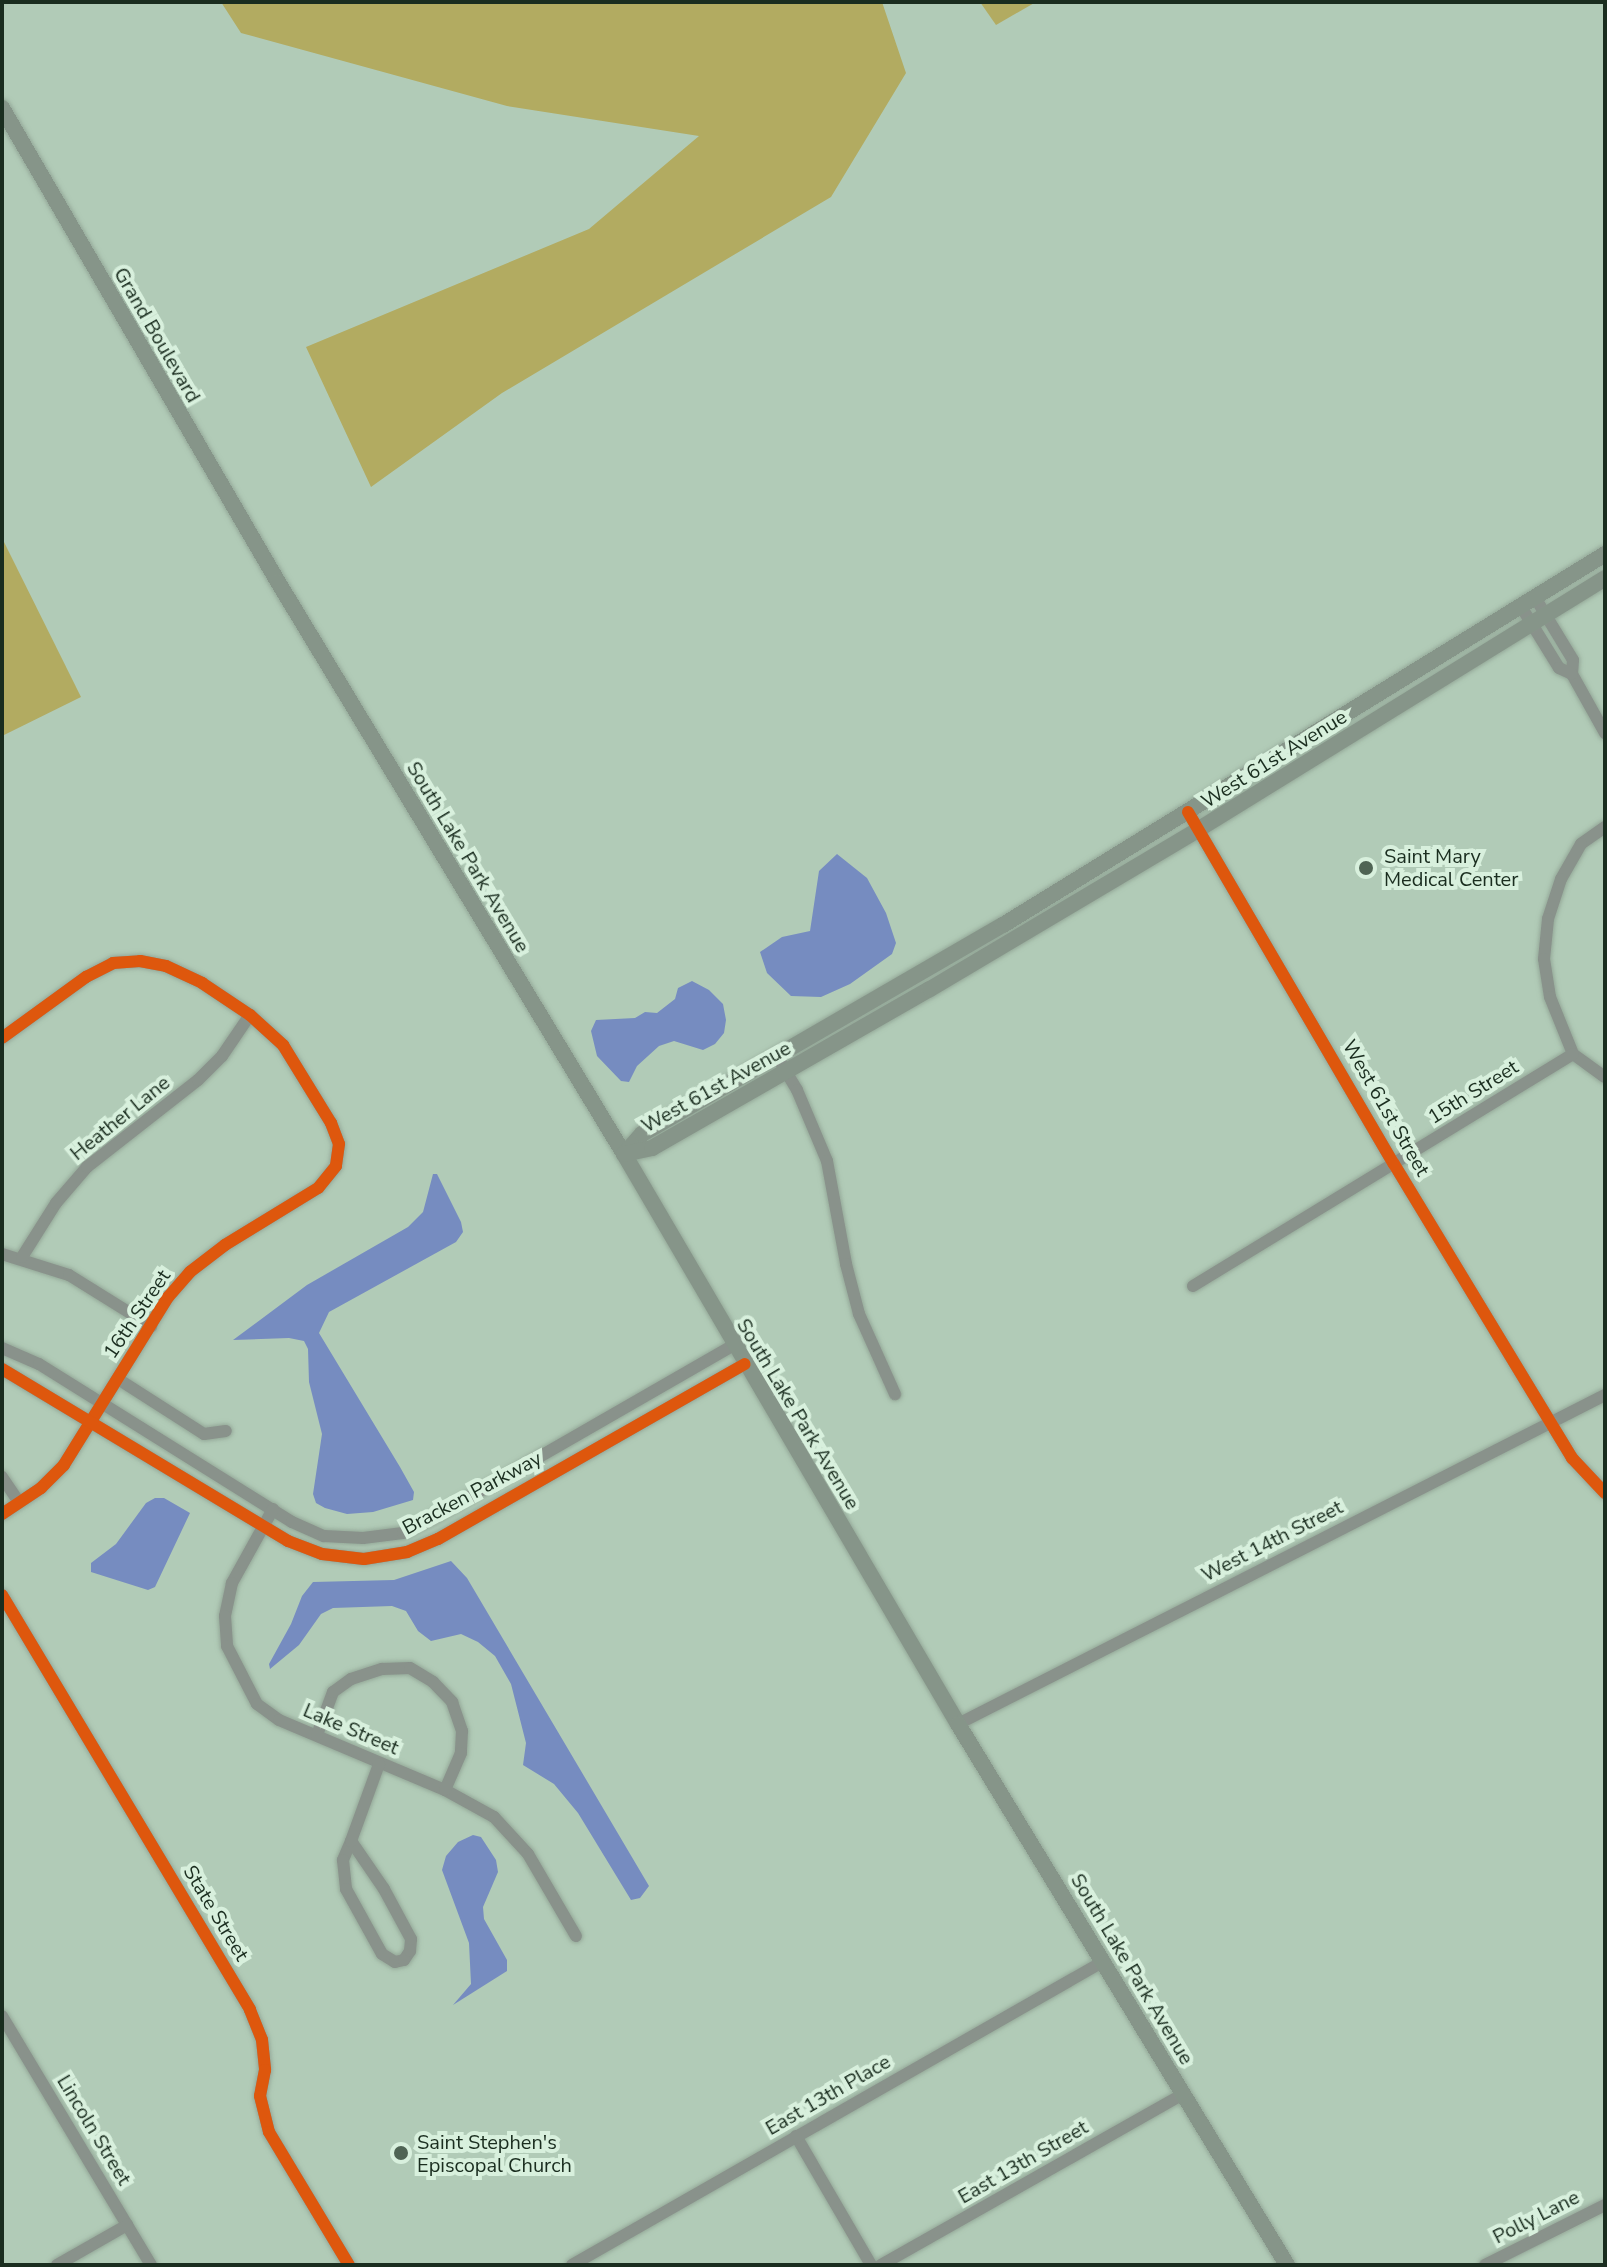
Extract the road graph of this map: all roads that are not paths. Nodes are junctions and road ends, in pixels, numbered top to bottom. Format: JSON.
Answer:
{"nodes":[{"id":1,"x":2,"y":108,"type":"edge"},
{"id":2,"x":1605,"y":554,"type":"edge"},
{"id":3,"x":1605,"y":578,"type":"edge"},
{"id":4,"x":278,"y":582,"type":"joint"},
{"id":5,"x":1529,"y":604,"type":"junction"},
{"id":6,"x":1539,"y":620,"type":"junction"},
{"id":7,"x":1605,"y":733,"type":"edge"},
{"id":8,"x":1188,"y":812,"type":"junction"},
{"id":9,"x":1605,"y":827,"type":"edge"},
{"id":10,"x":1199,"y":829,"type":"junction"},
{"id":11,"x":250,"y":1015,"type":"junction"},
{"id":12,"x":2,"y":1038,"type":"edge"},
{"id":13,"x":1573,"y":1054,"type":"junction"},
{"id":14,"x":776,"y":1055,"type":"junction"},
{"id":15,"x":786,"y":1073,"type":"junction"},
{"id":16,"x":1605,"y":1077,"type":"edge"},
{"id":17,"x":624,"y":1154,"type":"junction"},
{"id":18,"x":1394,"y":1164,"type":"junction"},
{"id":19,"x":2,"y":1254,"type":"edge"},
{"id":20,"x":22,"y":1257,"type":"junction"},
{"id":21,"x":1193,"y":1286,"type":"dead end"},
{"id":22,"x":151,"y":1326,"type":"junction"},
{"id":23,"x":734,"y":1345,"type":"junction"},
{"id":24,"x":2,"y":1348,"type":"edge"},
{"id":25,"x":745,"y":1364,"type":"junction"},
{"id":26,"x":2,"y":1369,"type":"edge"},
{"id":27,"x":118,"y":1379,"type":"junction"},
{"id":28,"x":895,"y":1394,"type":"dead end"},
{"id":29,"x":1605,"y":1395,"type":"edge"},
{"id":30,"x":102,"y":1404,"type":"junction"},
{"id":31,"x":91,"y":1422,"type":"junction"},
{"id":32,"x":1551,"y":1422,"type":"junction"},
{"id":33,"x":226,"y":1431,"type":"dead end"},
{"id":34,"x":579,"y":1434,"type":"junction"},
{"id":35,"x":589,"y":1452,"type":"junction"},
{"id":36,"x":2,"y":1477,"type":"edge"},
{"id":37,"x":1605,"y":1493,"type":"edge"},
{"id":38,"x":19,"y":1502,"type":"junction"},
{"id":39,"x":273,"y":1509,"type":"junction"},
{"id":40,"x":2,"y":1514,"type":"edge"},
{"id":41,"x":262,"y":1527,"type":"junction"},
{"id":42,"x":2,"y":1595,"type":"edge"},
{"id":43,"x":958,"y":1724,"type":"junction"},
{"id":44,"x":317,"y":1735,"type":"junction"},
{"id":45,"x":379,"y":1764,"type":"junction"},
{"id":46,"x":445,"y":1790,"type":"junction"},
{"id":47,"x":351,"y":1841,"type":"junction"},
{"id":48,"x":576,"y":1936,"type":"dead end"},
{"id":49,"x":1104,"y":1961,"type":"junction"},
{"id":50,"x":2,"y":2016,"type":"edge"},
{"id":51,"x":1185,"y":2093,"type":"junction"},
{"id":52,"x":796,"y":2136,"type":"junction"},
{"id":53,"x":1605,"y":2205,"type":"edge"},
{"id":54,"x":127,"y":2225,"type":"junction"},
{"id":55,"x":57,"y":2265,"type":"edge"},
{"id":56,"x":151,"y":2265,"type":"edge"},
{"id":57,"x":349,"y":2265,"type":"edge"},
{"id":58,"x":572,"y":2265,"type":"edge"},
{"id":59,"x":871,"y":2265,"type":"edge"},
{"id":60,"x":881,"y":2265,"type":"edge"},
{"id":61,"x":1287,"y":2265,"type":"edge"},
{"id":62,"x":1485,"y":2265,"type":"edge"}],
"edges":[{"from":1,"to":4,"type":"main road","name":"Grand Boulevard"},
{"from":2,"to":5,"type":"main road","name":"West 61st Avenue"},
{"from":3,"to":6,"type":"main road","name":"West 61st Avenue"},
{"from":4,"to":17,"type":"main road","name":"South Lake Park Avenue"},
{"from":5,"to":6,"type":"street"},
{"from":5,"to":8,"type":"main road","name":"West 61st Avenue"},
{"from":6,"to":7,"type":"street"},
{"from":6,"to":10,"type":"main road","name":"West 61st Avenue"},
{"from":8,"to":10,"type":"street","name":"West 61st Street"},
{"from":8,"to":14,"type":"main road","name":"West 61st Avenue"},
{"from":9,"to":13,"type":"street"},
{"from":10,"to":15,"type":"main road","name":"West 61st Avenue"},
{"from":10,"to":18,"type":"street","name":"West 61st Street"},
{"from":11,"to":12,"type":"street"},
{"from":11,"to":20,"type":"street","name":"Heather Lane"},
{"from":11,"to":22,"type":"street","name":"16th Street"},
{"from":13,"to":16,"type":"street"},
{"from":13,"to":18,"type":"street","name":"15th Street"},
{"from":14,"to":15,"type":"street"},
{"from":14,"to":17,"type":"main road","name":"West 61st Avenue"},
{"from":15,"to":17,"type":"main road","name":"West 61st Avenue"},
{"from":15,"to":28,"type":"street"},
{"from":17,"to":23,"type":"main road","name":"South Lake Park Avenue"},
{"from":18,"to":21,"type":"street","name":"15th Street"},
{"from":18,"to":32,"type":"street","name":"West 61st Street"},
{"from":19,"to":20,"type":"street"},
{"from":20,"to":22,"type":"street"},
{"from":22,"to":27,"type":"street","name":"16th Street"},
{"from":23,"to":25,"type":"main road","name":"South Lake Park Avenue"},
{"from":23,"to":34,"type":"street","name":"Bracken Parkway"},
{"from":24,"to":30,"type":"street","name":"Bracken Parkway"},
{"from":25,"to":35,"type":"street","name":"Bracken Parkway"},
{"from":25,"to":43,"type":"main road","name":"South Lake Park Avenue"},
{"from":26,"to":31,"type":"street","name":"Bracken Parkway"},
{"from":27,"to":30,"type":"street","name":"16th Street"},
{"from":27,"to":33,"type":"street"},
{"from":29,"to":32,"type":"street","name":"West 14th Street"},
{"from":30,"to":31,"type":"street","name":"16th Street"},
{"from":30,"to":39,"type":"street","name":"Bracken Parkway"},
{"from":31,"to":38,"type":"street","name":"16th Street"},
{"from":31,"to":41,"type":"street","name":"Bracken Parkway"},
{"from":32,"to":37,"type":"street","name":"West 61st Street"},
{"from":32,"to":43,"type":"street","name":"West 14th Street"},
{"from":34,"to":35,"type":"street"},
{"from":34,"to":39,"type":"street","name":"Bracken Parkway"},
{"from":35,"to":41,"type":"street","name":"Bracken Parkway"},
{"from":36,"to":38,"type":"street"},
{"from":38,"to":40,"type":"street","name":"16th Street"},
{"from":39,"to":41,"type":"street","name":"Lake Street"},
{"from":41,"to":44,"type":"street","name":"Lake Street"},
{"from":42,"to":57,"type":"street","name":"State Street"},
{"from":43,"to":49,"type":"main road","name":"South Lake Park Avenue"},
{"from":44,"to":45,"type":"street","name":"Lake Street"},
{"from":44,"to":46,"type":"street"},
{"from":45,"to":46,"type":"street","name":"Lake Street"},
{"from":45,"to":47,"type":"street"},
{"from":46,"to":48,"type":"street","name":"Lake Street"},
{"from":47,"to":47,"type":"street"},
{"from":49,"to":51,"type":"main road","name":"South Lake Park Avenue"},
{"from":49,"to":52,"type":"street","name":"East 13th Place"},
{"from":50,"to":54,"type":"street","name":"Lincoln Street"},
{"from":51,"to":60,"type":"street","name":"East 13th Street"},
{"from":51,"to":61,"type":"main road","name":"South Lake Park Avenue"},
{"from":52,"to":58,"type":"street","name":"East 13th Place"},
{"from":52,"to":59,"type":"street"},
{"from":53,"to":62,"type":"street","name":"Polly Lane"},
{"from":54,"to":55,"type":"street"},
{"from":54,"to":56,"type":"street","name":"Lincoln Street"}]}
